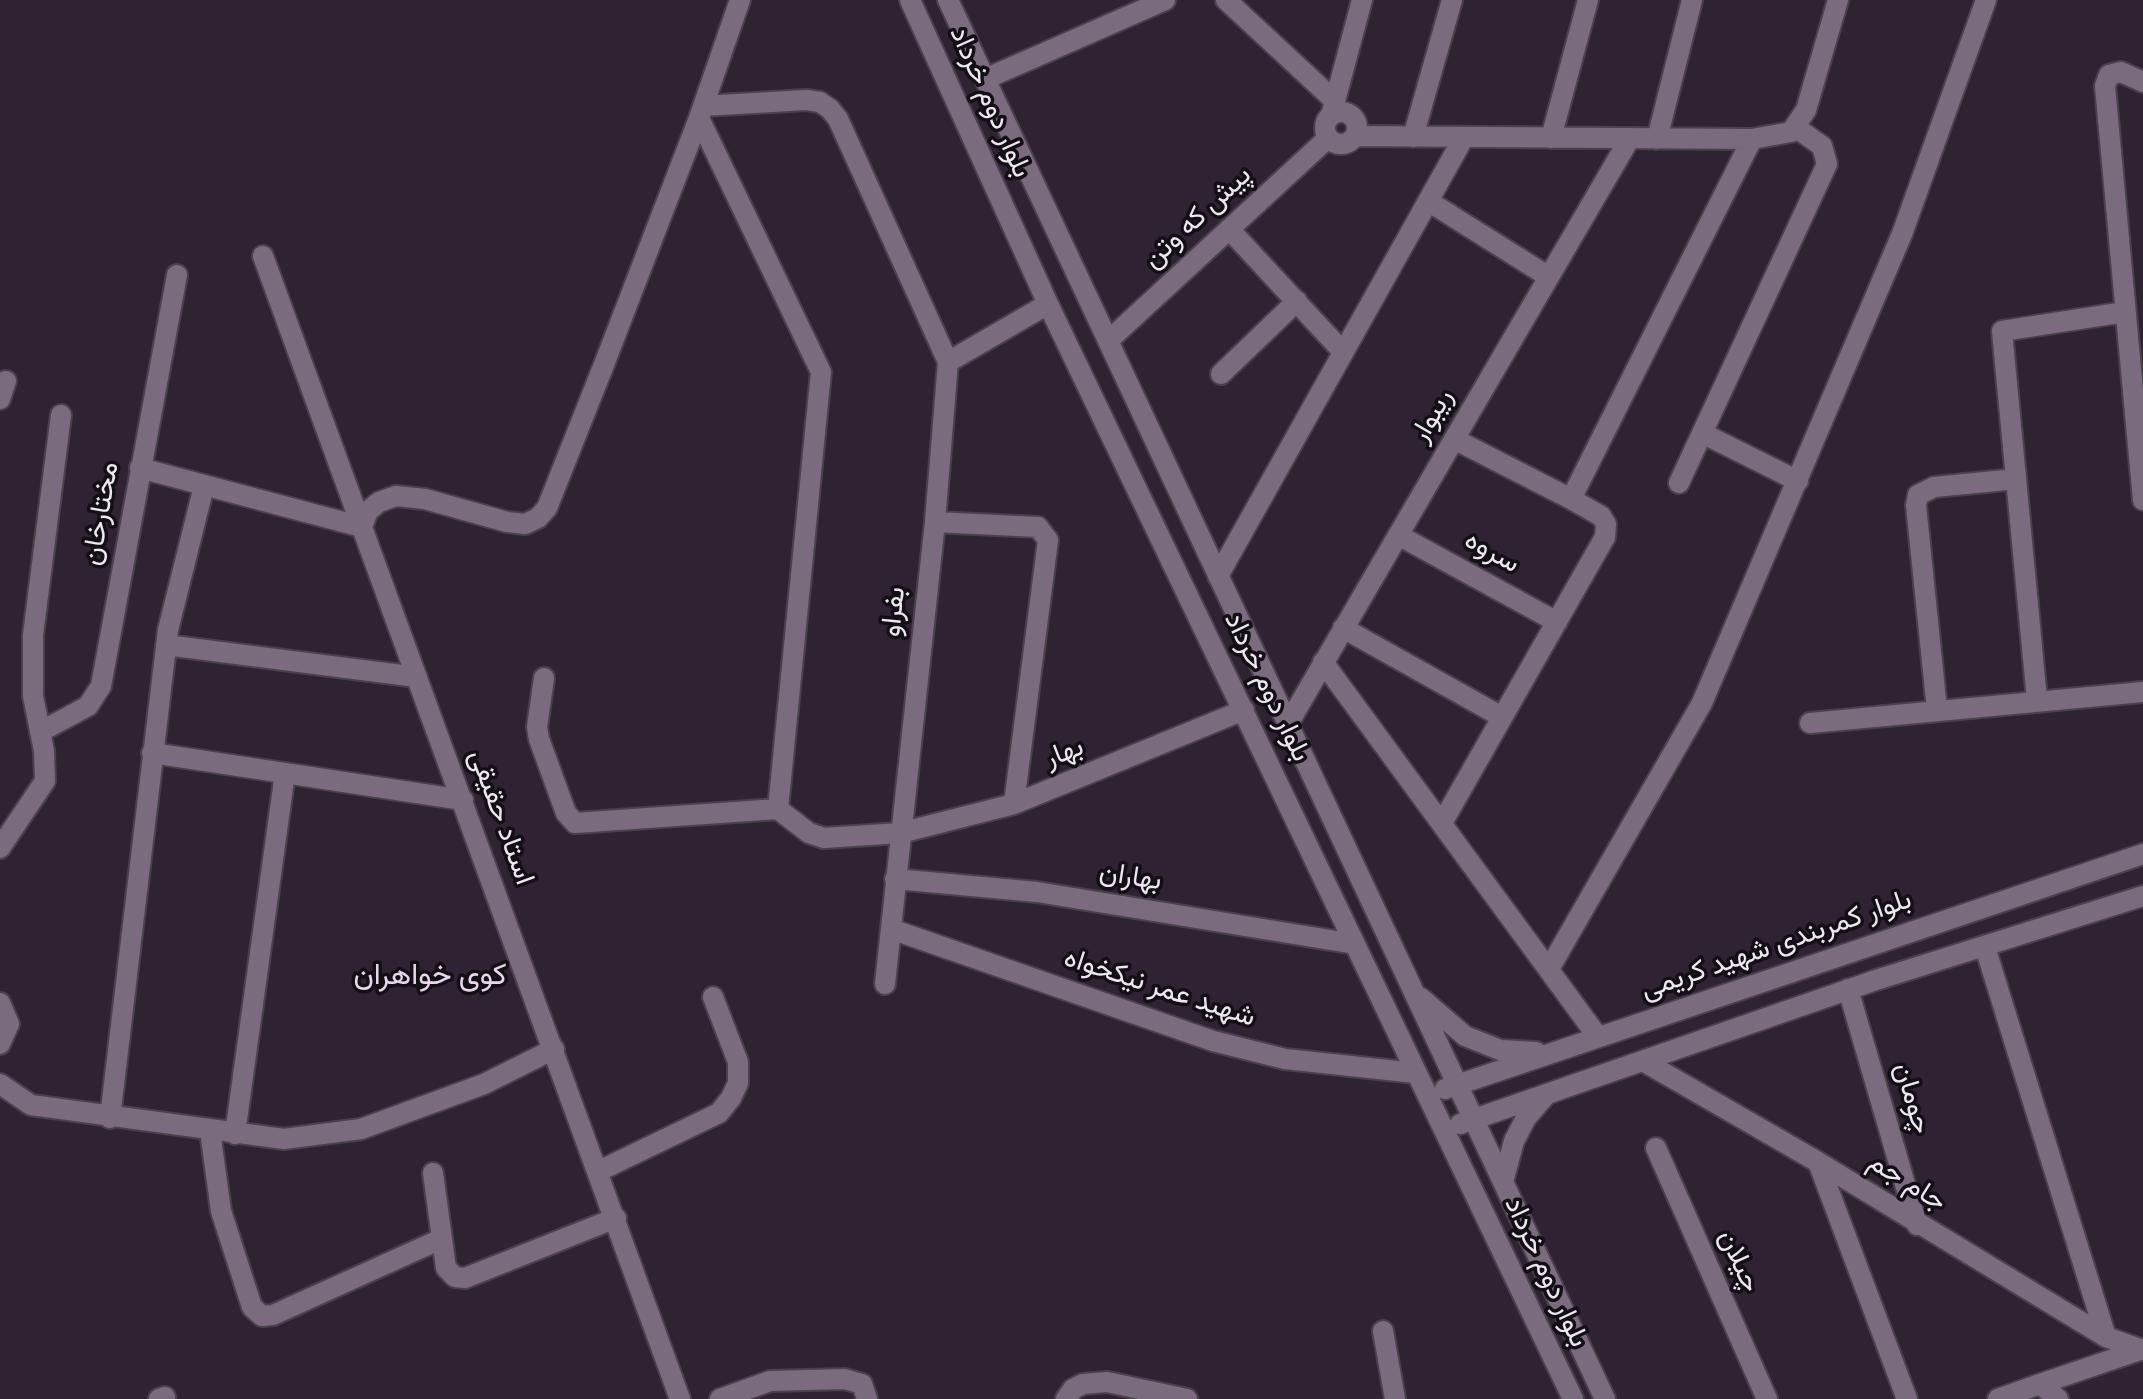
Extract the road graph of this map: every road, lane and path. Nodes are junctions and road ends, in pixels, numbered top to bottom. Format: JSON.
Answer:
{"nodes":[{"id":1,"x":740,"y":0,"type":"edge"},
{"id":2,"x":910,"y":0,"type":"edge"},
{"id":3,"x":948,"y":0,"type":"edge"},
{"id":4,"x":1165,"y":0,"type":"edge"},
{"id":5,"x":1226,"y":0,"type":"edge"},
{"id":6,"x":1362,"y":0,"type":"edge"},
{"id":7,"x":1452,"y":0,"type":"edge"},
{"id":8,"x":1588,"y":0,"type":"edge"},
{"id":9,"x":1692,"y":0,"type":"edge"},
{"id":10,"x":1838,"y":0,"type":"edge"},
{"id":11,"x":1986,"y":0,"type":"edge"},
{"id":12,"x":985,"y":79,"type":"junction"},
{"id":13,"x":2143,"y":82,"type":"edge"},
{"id":14,"x":1333,"y":108,"type":"junction"},
{"id":15,"x":701,"y":112,"type":"junction"},
{"id":16,"x":1795,"y":127,"type":"junction"},
{"id":17,"x":1355,"y":136,"type":"junction"},
{"id":18,"x":1413,"y":137,"type":"junction"},
{"id":19,"x":1464,"y":137,"type":"junction"},
{"id":20,"x":1328,"y":138,"type":"junction"},
{"id":21,"x":1551,"y":138,"type":"junction"},
{"id":22,"x":1630,"y":138,"type":"junction"},
{"id":23,"x":1657,"y":139,"type":"junction"},
{"id":24,"x":1752,"y":139,"type":"junction"},
{"id":25,"x":1428,"y":201,"type":"junction"},
{"id":26,"x":1229,"y":229,"type":"junction"},
{"id":27,"x":263,"y":256,"type":"dead end"},
{"id":28,"x":177,"y":275,"type":"dead end"},
{"id":29,"x":1549,"y":277,"type":"junction"},
{"id":30,"x":1297,"y":301,"type":"junction"},
{"id":31,"x":1048,"y":304,"type":"junction"},
{"id":32,"x":2125,"y":312,"type":"junction"},
{"id":33,"x":1108,"y":341,"type":"junction"},
{"id":34,"x":1343,"y":352,"type":"junction"},
{"id":35,"x":948,"y":362,"type":"junction"},
{"id":36,"x":1221,"y":374,"type":"dead end"},
{"id":37,"x":61,"y":415,"type":"dead end"},
{"id":38,"x":1702,"y":433,"type":"junction"},
{"id":39,"x":1454,"y":439,"type":"junction"},
{"id":40,"x":140,"y":468,"type":"junction"},
{"id":41,"x":2016,"y":479,"type":"junction"},
{"id":42,"x":1798,"y":481,"type":"junction"},
{"id":43,"x":1679,"y":483,"type":"dead end"},
{"id":44,"x":204,"y":486,"type":"junction"},
{"id":45,"x":1571,"y":499,"type":"junction"},
{"id":46,"x":2143,"y":500,"type":"edge"},
{"id":47,"x":935,"y":522,"type":"junction"},
{"id":48,"x":362,"y":527,"type":"junction"},
{"id":49,"x":1398,"y":535,"type":"junction"},
{"id":50,"x":1218,"y":576,"type":"junction"},
{"id":51,"x":1557,"y":622,"type":"junction"},
{"id":52,"x":1343,"y":628,"type":"junction"},
{"id":53,"x":166,"y":645,"type":"junction"},
{"id":54,"x":1323,"y":662,"type":"junction"},
{"id":55,"x":417,"y":677,"type":"junction"},
{"id":56,"x":544,"y":678,"type":"dead end"},
{"id":57,"x":2143,"y":692,"type":"edge"},
{"id":58,"x":2037,"y":700,"type":"junction"},
{"id":59,"x":1244,"y":710,"type":"junction"},
{"id":60,"x":1937,"y":710,"type":"junction"},
{"id":61,"x":1502,"y":717,"type":"junction"},
{"id":62,"x":1810,"y":723,"type":"dead end"},
{"id":63,"x":1288,"y":724,"type":"junction"},
{"id":64,"x":40,"y":732,"type":"junction"},
{"id":65,"x":152,"y":753,"type":"junction"},
{"id":66,"x":285,"y":773,"type":"junction"},
{"id":67,"x":463,"y":800,"type":"junction"},
{"id":68,"x":1014,"y":804,"type":"junction"},
{"id":69,"x":778,"y":809,"type":"junction"},
{"id":70,"x":1442,"y":823,"type":"junction"},
{"id":71,"x":900,"y":833,"type":"junction"},
{"id":72,"x":0,"y":848,"type":"edge"},
{"id":73,"x":2143,"y":854,"type":"edge"},
{"id":74,"x":895,"y":879,"type":"junction"},
{"id":75,"x":2143,"y":896,"type":"edge"},
{"id":76,"x":891,"y":929,"type":"junction"},
{"id":77,"x":1355,"y":944,"type":"junction"},
{"id":78,"x":1985,"y":947,"type":"junction"},
{"id":79,"x":1549,"y":969,"type":"junction"},
{"id":80,"x":885,"y":984,"type":"dead end"},
{"id":81,"x":1411,"y":988,"type":"junction"},
{"id":82,"x":1848,"y":989,"type":"junction"},
{"id":83,"x":713,"y":997,"type":"dead end"},
{"id":84,"x":0,"y":1003,"type":"edge"},
{"id":85,"x":1598,"y":1037,"type":"junction"},
{"id":86,"x":0,"y":1044,"type":"edge"},
{"id":87,"x":554,"y":1049,"type":"junction"},
{"id":88,"x":1552,"y":1052,"type":"junction"},
{"id":89,"x":1643,"y":1061,"type":"junction"},
{"id":90,"x":1416,"y":1073,"type":"junction"},
{"id":91,"x":0,"y":1084,"type":"edge"},
{"id":92,"x":1457,"y":1085,"type":"junction"},
{"id":93,"x":1548,"y":1093,"type":"junction"},
{"id":94,"x":1429,"y":1094,"type":"junction"},
{"id":95,"x":110,"y":1118,"type":"junction"},
{"id":96,"x":1473,"y":1119,"type":"junction"},
{"id":97,"x":1445,"y":1129,"type":"junction"},
{"id":98,"x":210,"y":1131,"type":"junction"},
{"id":99,"x":235,"y":1134,"type":"junction"},
{"id":100,"x":1656,"y":1148,"type":"dead end"},
{"id":101,"x":1818,"y":1162,"type":"junction"},
{"id":102,"x":599,"y":1171,"type":"junction"},
{"id":103,"x":433,"y":1173,"type":"dead end"},
{"id":104,"x":1503,"y":1182,"type":"junction"},
{"id":105,"x":616,"y":1218,"type":"junction"},
{"id":106,"x":1917,"y":1225,"type":"junction"},
{"id":107,"x":441,"y":1239,"type":"junction"},
{"id":108,"x":1541,"y":1263,"type":"junction"},
{"id":109,"x":1512,"y":1271,"type":"junction"},
{"id":110,"x":1383,"y":1331,"type":"dead end"},
{"id":111,"x":2106,"y":1337,"type":"junction"},
{"id":112,"x":2143,"y":1349,"type":"edge"},
{"id":113,"x":2040,"y":1384,"type":"junction"},
{"id":114,"x":1066,"y":1398,"type":"edge"},
{"id":115,"x":680,"y":1399,"type":"edge"},
{"id":116,"x":720,"y":1399,"type":"edge"},
{"id":117,"x":867,"y":1399,"type":"edge"},
{"id":118,"x":1187,"y":1399,"type":"edge"},
{"id":119,"x":1395,"y":1399,"type":"edge"},
{"id":120,"x":1573,"y":1399,"type":"edge"},
{"id":121,"x":1605,"y":1399,"type":"edge"},
{"id":122,"x":1767,"y":1399,"type":"edge"},
{"id":123,"x":1907,"y":1399,"type":"edge"},
{"id":124,"x":1998,"y":1399,"type":"edge"},
{"id":125,"x":2058,"y":1399,"type":"edge"}],
"edges":[{"from":1,"to":15,"type":"street"},
{"from":2,"to":31,"type":"street","name":"بلوار دوم خرداد"},
{"from":3,"to":12,"type":"street","name":"بلوار دوم خرداد"},
{"from":4,"to":12,"type":"street"},
{"from":5,"to":14,"type":"street"},
{"from":6,"to":14,"type":"street"},
{"from":7,"to":18,"type":"street"},
{"from":8,"to":21,"type":"street"},
{"from":9,"to":23,"type":"street"},
{"from":10,"to":16,"type":"street"},
{"from":11,"to":42,"type":"street"},
{"from":12,"to":33,"type":"street","name":"بلوار دوم خرداد"},
{"from":13,"to":32,"type":"street"},
{"from":14,"to":17,"type":"street"},
{"from":14,"to":20,"type":"street"},
{"from":15,"to":35,"type":"street"},
{"from":15,"to":48,"type":"street"},
{"from":15,"to":69,"type":"street"},
{"from":16,"to":24,"type":"street"},
{"from":16,"to":38,"type":"street"},
{"from":17,"to":18,"type":"street"},
{"from":17,"to":20,"type":"street"},
{"from":18,"to":19,"type":"street"},
{"from":19,"to":21,"type":"street"},
{"from":19,"to":25,"type":"street"},
{"from":20,"to":26,"type":"street","name":"پیش که وتن"},
{"from":21,"to":22,"type":"street"},
{"from":22,"to":23,"type":"street"},
{"from":22,"to":29,"type":"street","name":"ریبوار"},
{"from":23,"to":24,"type":"street"},
{"from":24,"to":45,"type":"street"},
{"from":25,"to":29,"type":"street"},
{"from":25,"to":34,"type":"street"},
{"from":26,"to":30,"type":"street"},
{"from":26,"to":33,"type":"street","name":"پیش که وتن"},
{"from":27,"to":48,"type":"street","name":"استاد حقیقی"},
{"from":28,"to":40,"type":"street","name":"مختارخان"},
{"from":29,"to":39,"type":"street","name":"ریبوار"},
{"from":30,"to":34,"type":"street"},
{"from":30,"to":36,"type":"street"},
{"from":31,"to":35,"type":"street"},
{"from":31,"to":59,"type":"street","name":"بلوار دوم خرداد"},
{"from":32,"to":41,"type":"street"},
{"from":32,"to":46,"type":"street"},
{"from":33,"to":50,"type":"street","name":"بلوار دوم خرداد"},
{"from":34,"to":50,"type":"street"},
{"from":35,"to":47,"type":"street","name":"بفراو"},
{"from":37,"to":64,"type":"street"},
{"from":38,"to":42,"type":"street"},
{"from":38,"to":43,"type":"street"},
{"from":39,"to":45,"type":"street"},
{"from":39,"to":49,"type":"street","name":"ریبوار"},
{"from":40,"to":44,"type":"street"},
{"from":40,"to":64,"type":"street","name":"مختارخان"},
{"from":41,"to":58,"type":"street"},
{"from":41,"to":60,"type":"street"},
{"from":42,"to":79,"type":"street"},
{"from":44,"to":48,"type":"street"},
{"from":44,"to":53,"type":"street"},
{"from":45,"to":51,"type":"street"},
{"from":47,"to":68,"type":"street"},
{"from":47,"to":71,"type":"street","name":"بفراو"},
{"from":48,"to":55,"type":"street","name":"استاد حقیقی"},
{"from":49,"to":51,"type":"street","name":"سروه"},
{"from":49,"to":52,"type":"street","name":"ریبوار"},
{"from":50,"to":63,"type":"street","name":"بلوار دوم خرداد"},
{"from":51,"to":61,"type":"street"},
{"from":52,"to":54,"type":"street","name":"ریبوار"},
{"from":52,"to":61,"type":"street"},
{"from":53,"to":55,"type":"street"},
{"from":53,"to":65,"type":"street"},
{"from":54,"to":63,"type":"street","name":"ریبوار"},
{"from":54,"to":70,"type":"street"},
{"from":55,"to":67,"type":"street","name":"استاد حقیقی"},
{"from":56,"to":69,"type":"street"},
{"from":57,"to":58,"type":"street"},
{"from":58,"to":60,"type":"street"},
{"from":59,"to":68,"type":"street","name":"بهار"},
{"from":59,"to":77,"type":"street","name":"بلوار دوم خرداد"},
{"from":60,"to":62,"type":"street"},
{"from":61,"to":70,"type":"street"},
{"from":63,"to":81,"type":"street","name":"بلوار دوم خرداد"},
{"from":64,"to":72,"type":"street"},
{"from":65,"to":66,"type":"street"},
{"from":65,"to":95,"type":"street"},
{"from":66,"to":67,"type":"street"},
{"from":66,"to":99,"type":"street"},
{"from":67,"to":87,"type":"street","name":"استاد حقیقی"},
{"from":68,"to":71,"type":"street","name":"بهار"},
{"from":69,"to":71,"type":"street","name":"بهار"},
{"from":70,"to":79,"type":"street"},
{"from":71,"to":74,"type":"street","name":"بفراو"},
{"from":73,"to":85,"type":"street","name":"بلوار کمربندی شهید کریمی"},
{"from":74,"to":76,"type":"street","name":"بفراو"},
{"from":74,"to":77,"type":"street","name":"بهاران"},
{"from":75,"to":78,"type":"street"},
{"from":76,"to":80,"type":"street","name":"بفراو"},
{"from":76,"to":90,"type":"street","name":"شهید عمر نیکخواه"},
{"from":77,"to":90,"type":"street","name":"بلوار دوم خرداد"},
{"from":78,"to":82,"type":"street"},
{"from":78,"to":111,"type":"street"},
{"from":79,"to":85,"type":"street"},
{"from":81,"to":88,"type":"street"},
{"from":81,"to":92,"type":"street","name":"بلوار دوم خرداد"},
{"from":82,"to":89,"type":"street"},
{"from":82,"to":106,"type":"street","name":"چومان"},
{"from":83,"to":102,"type":"street"},
{"from":84,"to":86,"type":"street"},
{"from":85,"to":88,"type":"street","name":"بلوار کمربندی شهید کریمی"},
{"from":87,"to":99,"type":"street"},
{"from":87,"to":102,"type":"street","name":"استاد حقیقی"},
{"from":88,"to":92,"type":"street","name":"بلوار کمربندی شهید کریمی"},
{"from":89,"to":93,"type":"street"},
{"from":89,"to":101,"type":"street","name":"جام جم"},
{"from":90,"to":94,"type":"street","name":"بلوار دوم خرداد"},
{"from":91,"to":95,"type":"street"},
{"from":92,"to":94,"type":"street","name":"بلوار کمربندی شهید کریمی"},
{"from":92,"to":96,"type":"street","name":"بلوار دوم خرداد"},
{"from":93,"to":96,"type":"street"},
{"from":93,"to":104,"type":"street"},
{"from":94,"to":97,"type":"street","name":"بلوار دوم خرداد"},
{"from":95,"to":98,"type":"street"},
{"from":96,"to":97,"type":"street"},
{"from":96,"to":104,"type":"street","name":"بلوار دوم خرداد"},
{"from":97,"to":109,"type":"street","name":"بلوار دوم خرداد"},
{"from":98,"to":99,"type":"street"},
{"from":98,"to":107,"type":"street"},
{"from":100,"to":122,"type":"street","name":"چیلان"},
{"from":101,"to":106,"type":"street","name":"جام جم"},
{"from":101,"to":123,"type":"street"},
{"from":102,"to":105,"type":"street","name":"استاد حقیقی"},
{"from":103,"to":107,"type":"street"},
{"from":104,"to":108,"type":"street","name":"بلوار دوم خرداد"},
{"from":105,"to":107,"type":"street"},
{"from":105,"to":115,"type":"street","name":"استاد حقیقی"},
{"from":106,"to":111,"type":"street","name":"جام جم"},
{"from":108,"to":109,"type":"street"},
{"from":108,"to":121,"type":"street","name":"بلوار دوم خرداد"},
{"from":109,"to":120,"type":"street","name":"بلوار دوم خرداد"},
{"from":110,"to":119,"type":"street"},
{"from":111,"to":112,"type":"street","name":"جام جم"},
{"from":112,"to":113,"type":"street"},
{"from":113,"to":124,"type":"street"},
{"from":113,"to":125,"type":"street"},
{"from":114,"to":118,"type":"street"},
{"from":116,"to":117,"type":"street"}]}
